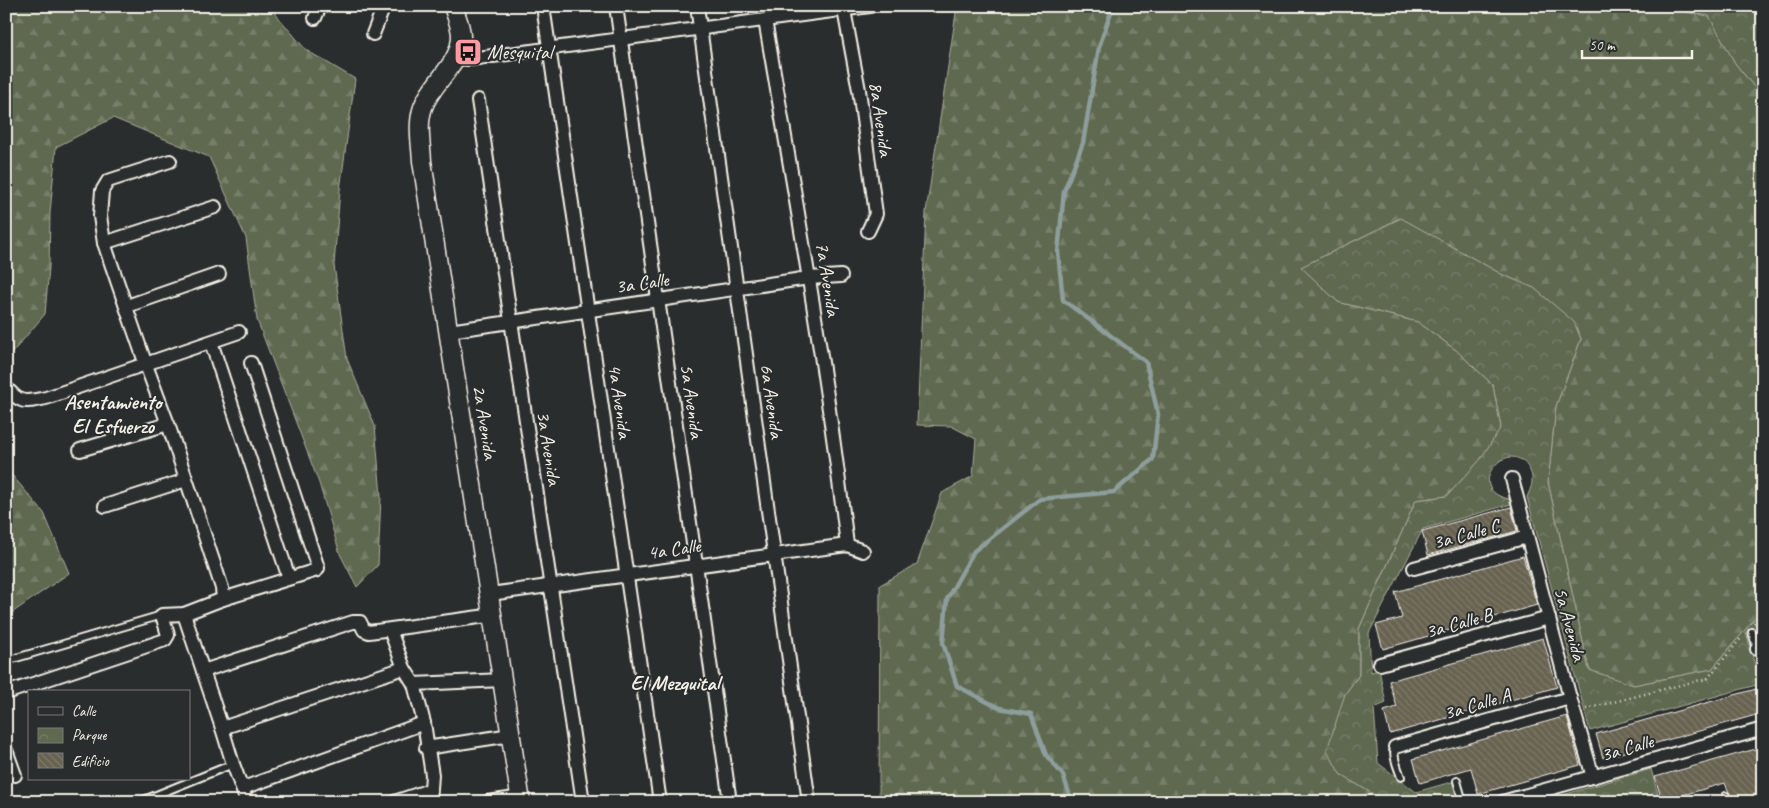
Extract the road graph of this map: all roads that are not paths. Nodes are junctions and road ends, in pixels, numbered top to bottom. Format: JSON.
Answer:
{"nodes":[{"id":1,"x":320,"y":6,"type":"edge"},
{"id":2,"x":384,"y":6,"type":"edge"},
{"id":3,"x":543,"y":6,"type":"edge"},
{"id":4,"x":616,"y":6,"type":"edge"},
{"id":5,"x":697,"y":6,"type":"edge"},
{"id":6,"x":870,"y":6,"type":"edge"},
{"id":7,"x":458,"y":9,"type":"edge"},
{"id":8,"x":844,"y":10,"type":"junction"},
{"id":9,"x":315,"y":18,"type":"dead end"},
{"id":10,"x":765,"y":20,"type":"junction"},
{"id":11,"x":700,"y":29,"type":"junction"},
{"id":12,"x":373,"y":34,"type":"dead end"},
{"id":13,"x":620,"y":39,"type":"junction"},
{"id":14,"x":549,"y":49,"type":"junction"},
{"id":15,"x":454,"y":58,"type":"junction"},
{"id":16,"x":478,"y":100,"type":"dead end"},
{"id":17,"x":170,"y":161,"type":"dead end"},
{"id":18,"x":215,"y":207,"type":"dead end"},
{"id":19,"x":868,"y":231,"type":"dead end"},
{"id":20,"x":104,"y":243,"type":"junction"},
{"id":21,"x":220,"y":274,"type":"dead end"},
{"id":22,"x":841,"y":276,"type":"dead end"},
{"id":23,"x":809,"y":278,"type":"junction"},
{"id":24,"x":737,"y":289,"type":"junction"},
{"id":25,"x":658,"y":300,"type":"junction"},
{"id":26,"x":127,"y":306,"type":"junction"},
{"id":27,"x":588,"y":310,"type":"junction"},
{"id":28,"x":511,"y":323,"type":"junction"},
{"id":29,"x":449,"y":331,"type":"junction"},
{"id":30,"x":238,"y":332,"type":"dead end"},
{"id":31,"x":211,"y":342,"type":"junction"},
{"id":32,"x":251,"y":363,"type":"dead end"},
{"id":33,"x":146,"y":365,"type":"junction"},
{"id":34,"x":6,"y":387,"type":"edge"},
{"id":35,"x":168,"y":424,"type":"junction"},
{"id":36,"x":80,"y":450,"type":"dead end"},
{"id":37,"x":1512,"y":479,"type":"dead end"},
{"id":38,"x":186,"y":480,"type":"junction"},
{"id":39,"x":105,"y":506,"type":"dead end"},
{"id":40,"x":1527,"y":537,"type":"junction"},
{"id":41,"x":847,"y":545,"type":"junction"},
{"id":42,"x":864,"y":551,"type":"dead end"},
{"id":43,"x":775,"y":554,"type":"junction"},
{"id":44,"x":696,"y":564,"type":"junction"},
{"id":45,"x":1414,"y":568,"type":"dead end"},
{"id":46,"x":626,"y":574,"type":"junction"},
{"id":47,"x":289,"y":578,"type":"junction"},
{"id":48,"x":551,"y":585,"type":"junction"},
{"id":49,"x":490,"y":594,"type":"junction"},
{"id":50,"x":224,"y":599,"type":"junction"},
{"id":51,"x":184,"y":614,"type":"junction"},
{"id":52,"x":162,"y":615,"type":"junction"},
{"id":53,"x":494,"y":615,"type":"junction"},
{"id":54,"x":1548,"y":618,"type":"junction"},
{"id":55,"x":390,"y":630,"type":"junction"},
{"id":56,"x":1751,"y":630,"type":"road end"},
{"id":57,"x":1760,"y":648,"type":"edge"},
{"id":58,"x":6,"y":662,"type":"edge"},
{"id":59,"x":1380,"y":664,"type":"dead end"},
{"id":60,"x":404,"y":668,"type":"junction"},
{"id":61,"x":202,"y":671,"type":"junction"},
{"id":62,"x":503,"y":680,"type":"junction"},
{"id":63,"x":414,"y":684,"type":"junction"},
{"id":64,"x":6,"y":693,"type":"edge"},
{"id":65,"x":1570,"y":698,"type":"junction"},
{"id":66,"x":424,"y":723,"type":"junction"},
{"id":67,"x":222,"y":728,"type":"junction"},
{"id":68,"x":1763,"y":729,"type":"edge"},
{"id":69,"x":511,"y":735,"type":"junction"},
{"id":70,"x":1395,"y":746,"type":"joint"},
{"id":71,"x":426,"y":748,"type":"junction"},
{"id":72,"x":6,"y":750,"type":"edge"},
{"id":73,"x":232,"y":764,"type":"junction"},
{"id":74,"x":15,"y":775,"type":"dead end"},
{"id":75,"x":1401,"y":777,"type":"dead end"},
{"id":76,"x":1594,"y":777,"type":"junction"},
{"id":77,"x":1457,"y":781,"type":"dead end"},
{"id":78,"x":243,"y":788,"type":"junction"},
{"id":79,"x":430,"y":796,"type":"edge"},
{"id":80,"x":521,"y":799,"type":"edge"},
{"id":81,"x":139,"y":802,"type":"edge"},
{"id":82,"x":247,"y":802,"type":"edge"},
{"id":83,"x":394,"y":802,"type":"edge"},
{"id":84,"x":488,"y":802,"type":"edge"},
{"id":85,"x":583,"y":802,"type":"edge"},
{"id":86,"x":660,"y":802,"type":"edge"},
{"id":87,"x":730,"y":802,"type":"edge"},
{"id":88,"x":810,"y":802,"type":"edge"},
{"id":89,"x":1463,"y":802,"type":"edge"},
{"id":90,"x":1502,"y":802,"type":"edge"}],
"edges":[{"from":1,"to":9,"type":"street"},
{"from":2,"to":12,"type":"street"},
{"from":3,"to":14,"type":"street","name":"4a Avenida"},
{"from":4,"to":13,"type":"street","name":"5a Avenida"},
{"from":5,"to":11,"type":"street","name":"6a Avenida"},
{"from":6,"to":8,"type":"street"},
{"from":7,"to":15,"type":"main road","name":"2a Avenida"},
{"from":8,"to":10,"type":"street"},
{"from":8,"to":19,"type":"street","name":"8a Avenida"},
{"from":10,"to":11,"type":"street"},
{"from":10,"to":23,"type":"street","name":"7a Avenida"},
{"from":11,"to":13,"type":"street"},
{"from":11,"to":24,"type":"street","name":"6a Avenida"},
{"from":13,"to":14,"type":"street"},
{"from":13,"to":25,"type":"street","name":"5a Avenida"},
{"from":14,"to":15,"type":"street"},
{"from":14,"to":27,"type":"street","name":"4a Avenida"},
{"from":15,"to":29,"type":"main road","name":"2a Avenida"},
{"from":16,"to":28,"type":"street","name":"3a Avenida"},
{"from":17,"to":20,"type":"street"},
{"from":18,"to":20,"type":"street"},
{"from":20,"to":26,"type":"street"},
{"from":21,"to":26,"type":"street"},
{"from":22,"to":23,"type":"street","name":"3a Calle"},
{"from":23,"to":24,"type":"street","name":"3a Calle"},
{"from":23,"to":41,"type":"street","name":"7a Avenida"},
{"from":24,"to":25,"type":"street","name":"3a Calle"},
{"from":24,"to":43,"type":"street","name":"6a Avenida"},
{"from":25,"to":27,"type":"street","name":"3a Calle"},
{"from":25,"to":44,"type":"street","name":"5a Avenida"},
{"from":26,"to":33,"type":"street"},
{"from":27,"to":28,"type":"street","name":"3a Calle"},
{"from":27,"to":46,"type":"street","name":"4a Avenida"},
{"from":28,"to":29,"type":"street","name":"3a Calle"},
{"from":28,"to":48,"type":"street","name":"3a Avenida"},
{"from":29,"to":49,"type":"main road","name":"2a Avenida"},
{"from":30,"to":31,"type":"street"},
{"from":31,"to":33,"type":"street"},
{"from":31,"to":47,"type":"street"},
{"from":32,"to":47,"type":"street"},
{"from":33,"to":34,"type":"street"},
{"from":33,"to":35,"type":"street"},
{"from":35,"to":36,"type":"street"},
{"from":35,"to":38,"type":"street"},
{"from":37,"to":40,"type":"street","name":"5a Avenida"},
{"from":38,"to":39,"type":"street"},
{"from":38,"to":50,"type":"street"},
{"from":40,"to":45,"type":"street","name":"3a Calle C"},
{"from":40,"to":54,"type":"street","name":"5a Avenida"},
{"from":41,"to":42,"type":"street","name":"4a Calle"},
{"from":41,"to":43,"type":"street","name":"4a Calle"},
{"from":43,"to":44,"type":"street","name":"4a Calle"},
{"from":43,"to":88,"type":"street","name":"6a Avenida"},
{"from":44,"to":46,"type":"street","name":"4a Calle"},
{"from":44,"to":87,"type":"street","name":"5a Avenida"},
{"from":46,"to":48,"type":"street","name":"4a Calle"},
{"from":46,"to":86,"type":"street","name":"4a Avenida"},
{"from":47,"to":50,"type":"street"},
{"from":48,"to":49,"type":"street","name":"4a Calle"},
{"from":48,"to":85,"type":"street","name":"3a Avenida"},
{"from":49,"to":53,"type":"main road","name":"2a Avenida"},
{"from":50,"to":51,"type":"street"},
{"from":51,"to":52,"type":"street"},
{"from":51,"to":61,"type":"street"},
{"from":52,"to":58,"type":"lane"},
{"from":52,"to":64,"type":"street"},
{"from":53,"to":55,"type":"street"},
{"from":53,"to":62,"type":"main road","name":"2a Avenida"},
{"from":54,"to":59,"type":"street","name":"3a Calle B"},
{"from":54,"to":65,"type":"street","name":"5a Avenida"},
{"from":55,"to":60,"type":"street"},
{"from":55,"to":61,"type":"street"},
{"from":56,"to":57,"type":"lane"},
{"from":60,"to":63,"type":"street"},
{"from":60,"to":67,"type":"street"},
{"from":61,"to":67,"type":"street"},
{"from":62,"to":63,"type":"street"},
{"from":62,"to":69,"type":"main road","name":"2a Avenida"},
{"from":63,"to":66,"type":"street"},
{"from":65,"to":70,"type":"street","name":"3a Calle A"},
{"from":65,"to":76,"type":"street","name":"5a Avenida"},
{"from":66,"to":71,"type":"street"},
{"from":66,"to":78,"type":"street"},
{"from":67,"to":73,"type":"street"},
{"from":68,"to":76,"type":"street","name":"3a Calle"},
{"from":69,"to":71,"type":"street"},
{"from":69,"to":80,"type":"main road","name":"2a Avenida"},
{"from":70,"to":75,"type":"lane"},
{"from":71,"to":79,"type":"street"},
{"from":72,"to":74,"type":"street"},
{"from":73,"to":78,"type":"street"},
{"from":73,"to":81,"type":"lane"},
{"from":76,"to":90,"type":"street","name":"3a Calle"},
{"from":77,"to":89,"type":"lane"},
{"from":78,"to":82,"type":"street"},
{"from":79,"to":83,"type":"street"},
{"from":80,"to":84,"type":"street"}]}
